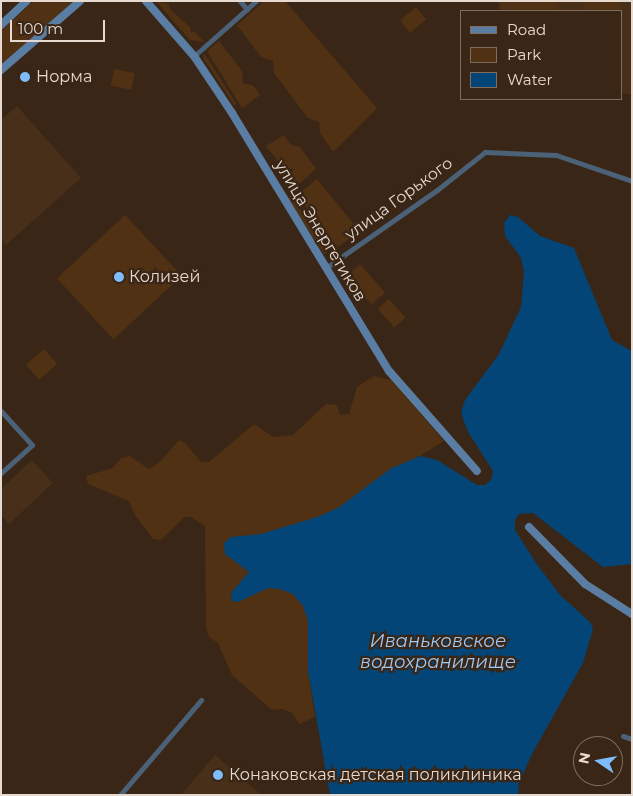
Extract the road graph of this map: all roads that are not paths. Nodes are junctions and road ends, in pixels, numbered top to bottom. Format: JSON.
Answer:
{"nodes":[{"id":1,"x":27,"y":1,"type":"edge"},
{"id":2,"x":80,"y":1,"type":"edge"},
{"id":3,"x":146,"y":1,"type":"edge"},
{"id":4,"x":240,"y":1,"type":"edge"},
{"id":5,"x":256,"y":1,"type":"edge"},
{"id":6,"x":247,"y":9,"type":"junction"},
{"id":7,"x":1,"y":25,"type":"edge"},
{"id":8,"x":194,"y":56,"type":"junction"},
{"id":9,"x":1,"y":70,"type":"edge"},
{"id":10,"x":632,"y":181,"type":"edge"},
{"id":11,"x":327,"y":267,"type":"junction"},
{"id":12,"x":1,"y":412,"type":"edge"},
{"id":13,"x":477,"y":471,"type":"dead end"},
{"id":14,"x":1,"y":473,"type":"edge"},
{"id":15,"x":530,"y":527,"type":"dead end"},
{"id":16,"x":632,"y":614,"type":"edge"},
{"id":17,"x":201,"y":700,"type":"dead end"},
{"id":18,"x":623,"y":736,"type":"dead end"},
{"id":19,"x":632,"y":739,"type":"edge"},
{"id":20,"x":120,"y":795,"type":"edge"}],
"edges":[{"from":1,"to":7,"type":"main road"},
{"from":2,"to":9,"type":"main road"},
{"from":3,"to":8,"type":"main road","name":"улица Энергетиков"},
{"from":4,"to":6,"type":"street"},
{"from":5,"to":6,"type":"street"},
{"from":6,"to":8,"type":"street"},
{"from":8,"to":11,"type":"main road","name":"улица Энергетиков"},
{"from":10,"to":11,"type":"street","name":"улица Горького"},
{"from":11,"to":13,"type":"main road","name":"улица Энергетиков"},
{"from":12,"to":14,"type":"street"},
{"from":15,"to":16,"type":"main road"},
{"from":17,"to":20,"type":"street"},
{"from":18,"to":19,"type":"street"}]}
